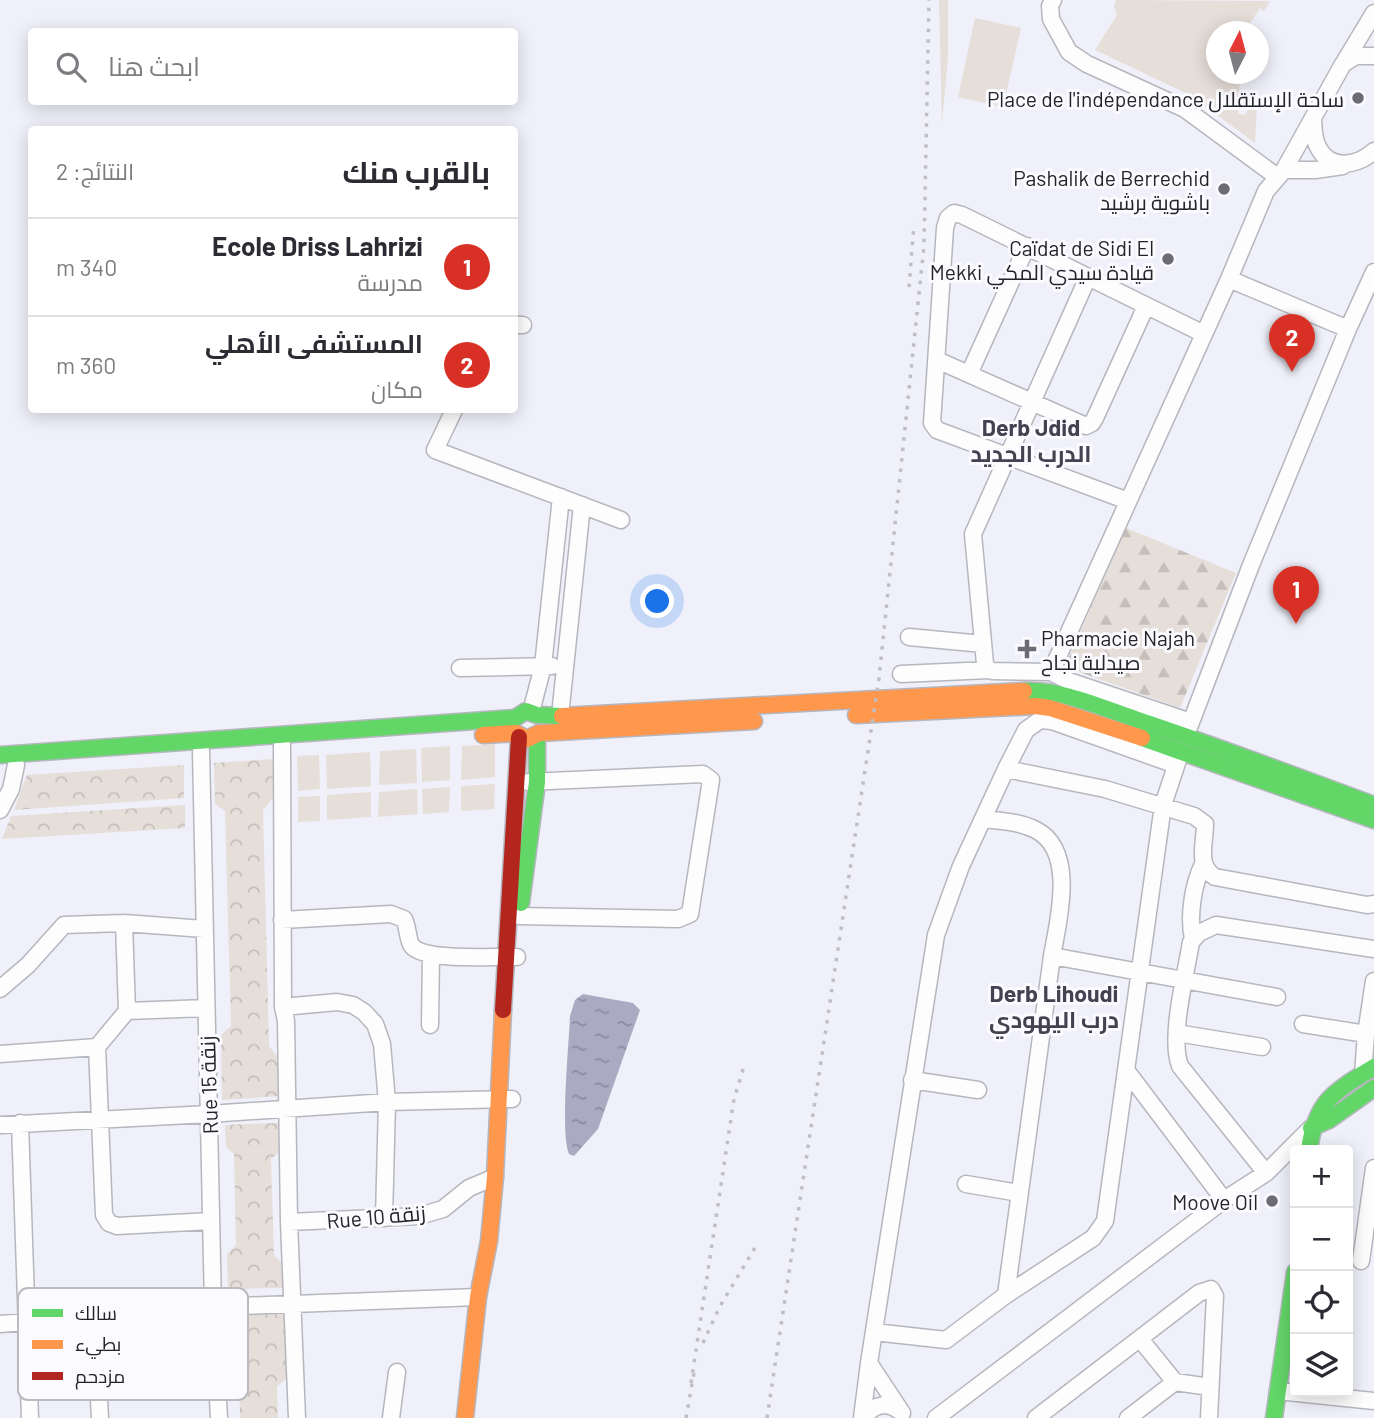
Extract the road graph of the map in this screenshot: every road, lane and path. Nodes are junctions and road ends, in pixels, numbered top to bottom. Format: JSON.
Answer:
{"nodes":[{"id":1,"x":1053,"y":0,"type":"edge"},
{"id":2,"x":1374,"y":13,"type":"edge"},
{"id":3,"x":1374,"y":56,"type":"edge"},
{"id":4,"x":1343,"y":64,"type":"junction"},
{"id":5,"x":1313,"y":120,"type":"junction"},
{"id":6,"x":1374,"y":151,"type":"edge"},
{"id":7,"x":1348,"y":164,"type":"junction"},
{"id":8,"x":1280,"y":173,"type":"junction"},
{"id":9,"x":1027,"y":246,"type":"junction"},
{"id":10,"x":1374,"y":272,"type":"edge"},
{"id":11,"x":1088,"y":278,"type":"junction"},
{"id":12,"x":1229,"y":279,"type":"junction"},
{"id":13,"x":1146,"y":306,"type":"junction"},
{"id":14,"x":1348,"y":329,"type":"junction"},
{"id":15,"x":1204,"y":334,"type":"junction"},
{"id":16,"x":937,"y":360,"type":"junction"},
{"id":17,"x":969,"y":374,"type":"junction"},
{"id":18,"x":1032,"y":401,"type":"junction"},
{"id":19,"x":452,"y":413,"type":"edge"},
{"id":20,"x":1007,"y":455,"type":"junction"},
{"id":21,"x":561,"y":497,"type":"junction"},
{"id":22,"x":1128,"y":501,"type":"junction"},
{"id":23,"x":582,"y":505,"type":"junction"},
{"id":24,"x":621,"y":520,"type":"dead end"},
{"id":25,"x":909,"y":637,"type":"dead end"},
{"id":26,"x":983,"y":644,"type":"junction"},
{"id":27,"x":542,"y":666,"type":"junction"},
{"id":28,"x":565,"y":666,"type":"junction"},
{"id":29,"x":460,"y":668,"type":"dead end"},
{"id":30,"x":989,"y":670,"type":"junction"},
{"id":31,"x":1051,"y":672,"type":"junction"},
{"id":32,"x":901,"y":674,"type":"dead end"},
{"id":33,"x":534,"y":714,"type":"junction"},
{"id":34,"x":560,"y":716,"type":"junction"},
{"id":35,"x":517,"y":730,"type":"junction"},
{"id":36,"x":538,"y":734,"type":"junction"},
{"id":37,"x":1183,"y":743,"type":"junction"},
{"id":38,"x":282,"y":745,"type":"junction"},
{"id":39,"x":201,"y":751,"type":"junction"},
{"id":40,"x":0,"y":755,"type":"edge"},
{"id":41,"x":8,"y":765,"type":"edge"},
{"id":42,"x":1006,"y":769,"type":"junction"},
{"id":43,"x":515,"y":782,"type":"junction"},
{"id":44,"x":537,"y":782,"type":"junction"},
{"id":45,"x":1163,"y":805,"type":"junction"},
{"id":46,"x":1374,"y":805,"type":"edge"},
{"id":47,"x":0,"y":810,"type":"edge"},
{"id":48,"x":983,"y":819,"type":"junction"},
{"id":49,"x":1374,"y":820,"type":"edge"},
{"id":50,"x":1203,"y":864,"type":"junction"},
{"id":51,"x":1374,"y":904,"type":"edge"},
{"id":52,"x":519,"y":916,"type":"junction"},
{"id":53,"x":282,"y":920,"type":"junction"},
{"id":54,"x":124,"y":923,"type":"junction"},
{"id":55,"x":204,"y":929,"type":"junction"},
{"id":56,"x":1193,"y":939,"type":"junction"},
{"id":57,"x":1374,"y":949,"type":"edge"},
{"id":58,"x":431,"y":954,"type":"junction"},
{"id":59,"x":511,"y":956,"type":"junction"},
{"id":60,"x":1052,"y":956,"type":"junction"},
{"id":61,"x":1140,"y":972,"type":"junction"},
{"id":62,"x":1186,"y":979,"type":"junction"},
{"id":63,"x":1374,"y":981,"type":"edge"},
{"id":64,"x":0,"y":989,"type":"edge"},
{"id":65,"x":1277,"y":997,"type":"dead end"},
{"id":66,"x":283,"y":1007,"type":"junction"},
{"id":67,"x":206,"y":1008,"type":"junction"},
{"id":68,"x":127,"y":1011,"type":"junction"},
{"id":69,"x":1371,"y":1011,"type":"edge"},
{"id":70,"x":1303,"y":1024,"type":"dead end"},
{"id":71,"x":430,"y":1025,"type":"dead end"},
{"id":72,"x":1177,"y":1033,"type":"junction"},
{"id":73,"x":1366,"y":1034,"type":"junction"},
{"id":74,"x":97,"y":1047,"type":"junction"},
{"id":75,"x":1262,"y":1047,"type":"dead end"},
{"id":76,"x":0,"y":1054,"type":"edge"},
{"id":77,"x":1126,"y":1070,"type":"junction"},
{"id":78,"x":1369,"y":1071,"type":"edge"},
{"id":79,"x":912,"y":1080,"type":"junction"},
{"id":80,"x":1374,"y":1088,"type":"edge"},
{"id":81,"x":978,"y":1090,"type":"dead end"},
{"id":82,"x":505,"y":1099,"type":"junction"},
{"id":83,"x":387,"y":1102,"type":"junction"},
{"id":84,"x":288,"y":1109,"type":"junction"},
{"id":85,"x":209,"y":1114,"type":"junction"},
{"id":86,"x":102,"y":1119,"type":"junction"},
{"id":87,"x":20,"y":1123,"type":"junction"},
{"id":88,"x":0,"y":1125,"type":"edge"},
{"id":89,"x":1311,"y":1128,"type":"junction"},
{"id":90,"x":1309,"y":1145,"type":"edge"},
{"id":91,"x":1374,"y":1168,"type":"edge"},
{"id":92,"x":1266,"y":1173,"type":"junction"},
{"id":93,"x":495,"y":1177,"type":"junction"},
{"id":94,"x":966,"y":1184,"type":"dead end"},
{"id":95,"x":1019,"y":1193,"type":"junction"},
{"id":96,"x":1224,"y":1200,"type":"junction"},
{"id":97,"x":384,"y":1217,"type":"junction"},
{"id":98,"x":211,"y":1221,"type":"junction"},
{"id":99,"x":289,"y":1222,"type":"junction"},
{"id":100,"x":489,"y":1241,"type":"junction"},
{"id":101,"x":1361,"y":1261,"type":"edge"},
{"id":102,"x":26,"y":1288,"type":"edge"},
{"id":103,"x":213,"y":1288,"type":"edge"},
{"id":104,"x":1006,"y":1296,"type":"junction"},
{"id":105,"x":478,"y":1297,"type":"junction"},
{"id":106,"x":293,"y":1304,"type":"junction"},
{"id":107,"x":248,"y":1306,"type":"edge"},
{"id":108,"x":1290,"y":1307,"type":"edge"},
{"id":109,"x":18,"y":1323,"type":"edge"},
{"id":110,"x":0,"y":1324,"type":"edge"},
{"id":111,"x":874,"y":1332,"type":"junction"},
{"id":112,"x":1140,"y":1339,"type":"junction"},
{"id":113,"x":869,"y":1363,"type":"junction"},
{"id":114,"x":397,"y":1372,"type":"dead end"},
{"id":115,"x":1175,"y":1382,"type":"junction"},
{"id":116,"x":1210,"y":1387,"type":"junction"},
{"id":117,"x":1278,"y":1391,"type":"junction"},
{"id":118,"x":29,"y":1400,"type":"edge"},
{"id":119,"x":99,"y":1400,"type":"edge"},
{"id":120,"x":218,"y":1400,"type":"edge"},
{"id":121,"x":1374,"y":1401,"type":"edge"},
{"id":122,"x":904,"y":1416,"type":"edge"},
{"id":123,"x":30,"y":1418,"type":"edge"},
{"id":124,"x":100,"y":1418,"type":"edge"},
{"id":125,"x":219,"y":1418,"type":"edge"},
{"id":126,"x":297,"y":1418,"type":"edge"},
{"id":127,"x":391,"y":1418,"type":"edge"},
{"id":128,"x":465,"y":1418,"type":"edge"},
{"id":129,"x":863,"y":1418,"type":"edge"},
{"id":130,"x":936,"y":1418,"type":"edge"},
{"id":131,"x":1036,"y":1418,"type":"edge"},
{"id":132,"x":1128,"y":1418,"type":"edge"},
{"id":133,"x":1209,"y":1418,"type":"edge"},
{"id":134,"x":1274,"y":1418,"type":"edge"}],
"edges":[{"from":1,"to":8,"type":"street"},
{"from":2,"to":4,"type":"street"},
{"from":3,"to":4,"type":"street"},
{"from":4,"to":5,"type":"street"},
{"from":5,"to":7,"type":"street"},
{"from":5,"to":8,"type":"street"},
{"from":6,"to":7,"type":"street"},
{"from":7,"to":8,"type":"street"},
{"from":8,"to":12,"type":"street"},
{"from":9,"to":11,"type":"street"},
{"from":9,"to":16,"type":"street"},
{"from":9,"to":17,"type":"street"},
{"from":10,"to":14,"type":"street"},
{"from":11,"to":13,"type":"street"},
{"from":11,"to":18,"type":"street"},
{"from":12,"to":14,"type":"street"},
{"from":12,"to":15,"type":"street"},
{"from":13,"to":15,"type":"street"},
{"from":13,"to":18,"type":"street"},
{"from":14,"to":37,"type":"street"},
{"from":15,"to":22,"type":"street"},
{"from":16,"to":17,"type":"street"},
{"from":16,"to":20,"type":"street"},
{"from":17,"to":18,"type":"street"},
{"from":18,"to":20,"type":"street"},
{"from":19,"to":21,"type":"street"},
{"from":20,"to":22,"type":"street"},
{"from":20,"to":26,"type":"street"},
{"from":21,"to":23,"type":"street"},
{"from":21,"to":27,"type":"street"},
{"from":22,"to":31,"type":"street"},
{"from":23,"to":24,"type":"street"},
{"from":23,"to":28,"type":"street"},
{"from":25,"to":26,"type":"street"},
{"from":26,"to":30,"type":"street"},
{"from":27,"to":28,"type":"street"},
{"from":27,"to":29,"type":"street"},
{"from":27,"to":33,"type":"street"},
{"from":28,"to":34,"type":"street"},
{"from":30,"to":31,"type":"street"},
{"from":30,"to":32,"type":"street"},
{"from":31,"to":37,"type":"street"},
{"from":33,"to":34,"type":"main road"},
{"from":33,"to":35,"type":"main road"},
{"from":33,"to":36,"type":"main road"},
{"from":34,"to":37,"type":"main road"},
{"from":35,"to":36,"type":"main road"},
{"from":35,"to":38,"type":"main road"},
{"from":35,"to":40,"type":"main road"},
{"from":35,"to":43,"type":"main road"},
{"from":36,"to":37,"type":"main road"},
{"from":36,"to":44,"type":"main road"},
{"from":37,"to":42,"type":"street"},
{"from":37,"to":45,"type":"street"},
{"from":37,"to":46,"type":"main road"},
{"from":37,"to":49,"type":"main road"},
{"from":38,"to":39,"type":"main road"},
{"from":38,"to":53,"type":"street"},
{"from":39,"to":41,"type":"main road"},
{"from":39,"to":55,"type":"street","name":"Rue 15 زنقة"},
{"from":41,"to":47,"type":"street"},
{"from":42,"to":45,"type":"street"},
{"from":42,"to":48,"type":"street"},
{"from":43,"to":44,"type":"street"},
{"from":43,"to":59,"type":"main road"},
{"from":44,"to":52,"type":"main road"},
{"from":44,"to":52,"type":"street"},
{"from":45,"to":50,"type":"street"},
{"from":45,"to":61,"type":"street"},
{"from":48,"to":60,"type":"street"},
{"from":48,"to":79,"type":"street"},
{"from":50,"to":51,"type":"street"},
{"from":50,"to":56,"type":"street"},
{"from":52,"to":59,"type":"main road"},
{"from":53,"to":58,"type":"street"},
{"from":53,"to":66,"type":"street"},
{"from":54,"to":55,"type":"street"},
{"from":54,"to":64,"type":"street"},
{"from":54,"to":68,"type":"street"},
{"from":55,"to":67,"type":"street","name":"Rue 15 زنقة"},
{"from":56,"to":57,"type":"street"},
{"from":56,"to":62,"type":"street"},
{"from":58,"to":59,"type":"street"},
{"from":58,"to":71,"type":"street"},
{"from":59,"to":82,"type":"main road"},
{"from":60,"to":61,"type":"street"},
{"from":60,"to":95,"type":"street"},
{"from":61,"to":62,"type":"street"},
{"from":61,"to":77,"type":"street"},
{"from":62,"to":65,"type":"street"},
{"from":62,"to":72,"type":"street"},
{"from":63,"to":69,"type":"street"},
{"from":66,"to":83,"type":"street"},
{"from":66,"to":84,"type":"street"},
{"from":67,"to":68,"type":"street"},
{"from":67,"to":85,"type":"street","name":"Rue 15 زنقة"},
{"from":68,"to":74,"type":"street"},
{"from":69,"to":73,"type":"street"},
{"from":70,"to":73,"type":"street"},
{"from":72,"to":75,"type":"street"},
{"from":72,"to":92,"type":"street"},
{"from":73,"to":78,"type":"street"},
{"from":74,"to":76,"type":"street"},
{"from":74,"to":86,"type":"street"},
{"from":77,"to":96,"type":"street"},
{"from":77,"to":104,"type":"street"},
{"from":78,"to":89,"type":"main road"},
{"from":79,"to":81,"type":"street"},
{"from":79,"to":111,"type":"street"},
{"from":80,"to":89,"type":"main road"},
{"from":82,"to":83,"type":"street"},
{"from":82,"to":93,"type":"main road"},
{"from":82,"to":100,"type":"main road"},
{"from":83,"to":84,"type":"street"},
{"from":83,"to":97,"type":"street"},
{"from":84,"to":85,"type":"street"},
{"from":84,"to":99,"type":"street"},
{"from":85,"to":86,"type":"street"},
{"from":85,"to":98,"type":"street","name":"Rue 15 زنقة"},
{"from":86,"to":87,"type":"street"},
{"from":86,"to":98,"type":"street"},
{"from":87,"to":88,"type":"street"},
{"from":87,"to":102,"type":"street"},
{"from":89,"to":90,"type":"main road"},
{"from":89,"to":92,"type":"street"},
{"from":91,"to":101,"type":"street"},
{"from":92,"to":96,"type":"street"},
{"from":93,"to":97,"type":"street","name":"Rue 10 زنقة"},
{"from":93,"to":100,"type":"main road"},
{"from":94,"to":95,"type":"street"},
{"from":95,"to":104,"type":"street"},
{"from":96,"to":130,"type":"street"},
{"from":97,"to":99,"type":"street","name":"Rue 10 زنقة"},
{"from":98,"to":103,"type":"street","name":"Rue 15 زنقة"},
{"from":99,"to":106,"type":"street"},
{"from":100,"to":105,"type":"main road"},
{"from":104,"to":111,"type":"street"},
{"from":105,"to":106,"type":"street"},
{"from":105,"to":128,"type":"main road"},
{"from":106,"to":107,"type":"street"},
{"from":106,"to":126,"type":"street"},
{"from":108,"to":117,"type":"main road"},
{"from":109,"to":110,"type":"street"},
{"from":111,"to":113,"type":"street"},
{"from":112,"to":115,"type":"street"},
{"from":112,"to":116,"type":"street"},
{"from":112,"to":131,"type":"street"},
{"from":113,"to":122,"type":"street"},
{"from":113,"to":129,"type":"street"},
{"from":114,"to":127,"type":"street"},
{"from":115,"to":116,"type":"street"},
{"from":115,"to":132,"type":"street"},
{"from":116,"to":133,"type":"street"},
{"from":117,"to":121,"type":"street"},
{"from":117,"to":134,"type":"main road"},
{"from":118,"to":123,"type":"street"},
{"from":119,"to":124,"type":"street"},
{"from":120,"to":125,"type":"street","name":"Rue 15 زنقة"},
{"from":122,"to":129,"type":"street"}]}
